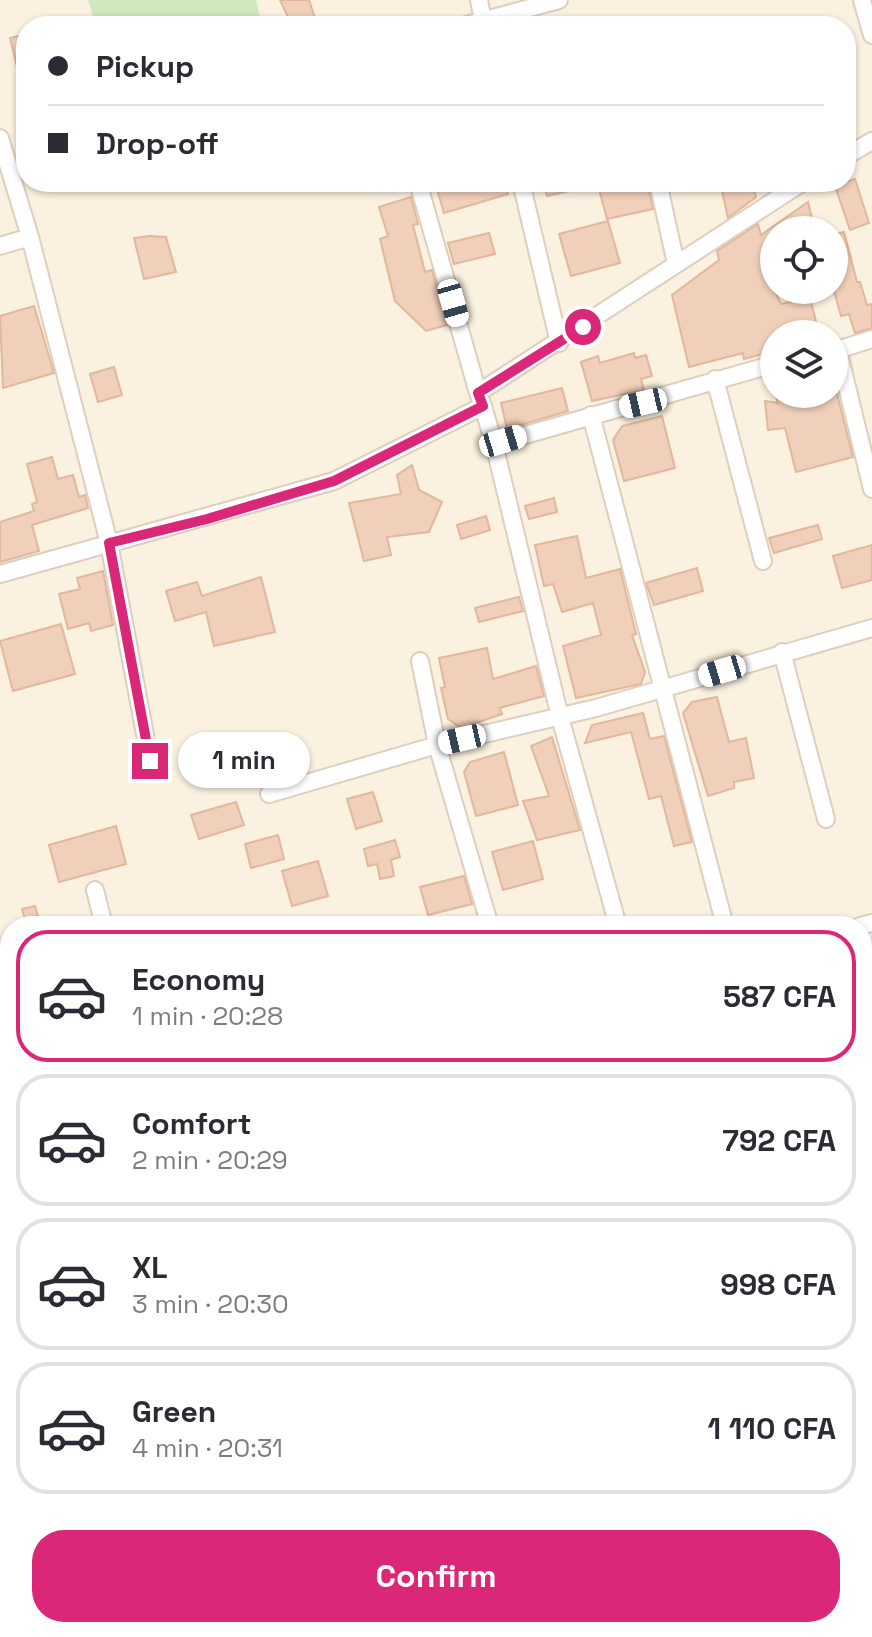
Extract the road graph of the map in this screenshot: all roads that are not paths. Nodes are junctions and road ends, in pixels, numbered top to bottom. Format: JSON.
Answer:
{"nodes":[{"id":1,"x":559,"y":0,"type":"edge"},
{"id":2,"x":862,"y":0,"type":"edge"},
{"id":3,"x":509,"y":16,"type":"edge"},
{"id":4,"x":872,"y":35,"type":"edge"},
{"id":5,"x":0,"y":138,"type":"edge"},
{"id":6,"x":16,"y":191,"type":"edge"},
{"id":7,"x":16,"y":192,"type":"edge"},
{"id":8,"x":421,"y":192,"type":"edge"},
{"id":9,"x":523,"y":192,"type":"edge"},
{"id":10,"x":660,"y":192,"type":"edge"},
{"id":11,"x":778,"y":192,"type":"edge"},
{"id":12,"x":30,"y":237,"type":"junction"},
{"id":13,"x":0,"y":246,"type":"edge"},
{"id":14,"x":676,"y":264,"type":"junction"},
{"id":15,"x":872,"y":339,"type":"edge"},
{"id":16,"x":559,"y":343,"type":"junction"},
{"id":17,"x":848,"y":346,"type":"edge"},
{"id":18,"x":760,"y":368,"type":"edge"},
{"id":19,"x":715,"y":379,"type":"junction"},
{"id":20,"x":848,"y":396,"type":"edge"},
{"id":21,"x":481,"y":400,"type":"junction"},
{"id":22,"x":591,"y":415,"type":"junction"},
{"id":23,"x":494,"y":444,"type":"junction"},
{"id":24,"x":872,"y":489,"type":"edge"},
{"id":25,"x":109,"y":543,"type":"junction"},
{"id":26,"x":763,"y":561,"type":"dead end"},
{"id":27,"x":0,"y":574,"type":"edge"},
{"id":28,"x":872,"y":628,"type":"edge"},
{"id":29,"x":782,"y":652,"type":"junction"},
{"id":30,"x":420,"y":661,"type":"dead end"},
{"id":31,"x":663,"y":689,"type":"junction"},
{"id":32,"x":560,"y":717,"type":"junction"},
{"id":33,"x":437,"y":745,"type":"junction"},
{"id":34,"x":150,"y":761,"type":"dead end"},
{"id":35,"x":269,"y":794,"type":"dead end"},
{"id":36,"x":826,"y":819,"type":"dead end"},
{"id":37,"x":95,"y":890,"type":"dead end"},
{"id":38,"x":102,"y":916,"type":"edge"},
{"id":39,"x":487,"y":916,"type":"edge"},
{"id":40,"x":615,"y":916,"type":"edge"},
{"id":41,"x":722,"y":916,"type":"edge"}],
"edges":[{"from":1,"to":3,"type":"street"},
{"from":2,"to":4,"type":"street"},
{"from":5,"to":6,"type":"street"},
{"from":7,"to":12,"type":"street"},
{"from":8,"to":21,"type":"street"},
{"from":9,"to":16,"type":"street"},
{"from":10,"to":14,"type":"street"},
{"from":11,"to":14,"type":"street"},
{"from":12,"to":13,"type":"street"},
{"from":12,"to":25,"type":"street"},
{"from":14,"to":16,"type":"street"},
{"from":15,"to":17,"type":"street"},
{"from":16,"to":21,"type":"street"},
{"from":18,"to":19,"type":"street"},
{"from":19,"to":22,"type":"street"},
{"from":19,"to":26,"type":"street"},
{"from":20,"to":24,"type":"street"},
{"from":21,"to":23,"type":"street"},
{"from":21,"to":25,"type":"street"},
{"from":22,"to":23,"type":"street"},
{"from":22,"to":31,"type":"street"},
{"from":23,"to":32,"type":"street"},
{"from":25,"to":27,"type":"street"},
{"from":25,"to":34,"type":"street"},
{"from":28,"to":29,"type":"street"},
{"from":29,"to":31,"type":"street"},
{"from":29,"to":36,"type":"street"},
{"from":30,"to":33,"type":"street"},
{"from":31,"to":32,"type":"street"},
{"from":31,"to":41,"type":"street"},
{"from":32,"to":33,"type":"street"},
{"from":32,"to":40,"type":"street"},
{"from":33,"to":35,"type":"street"},
{"from":33,"to":39,"type":"street"},
{"from":37,"to":38,"type":"street"}]}
